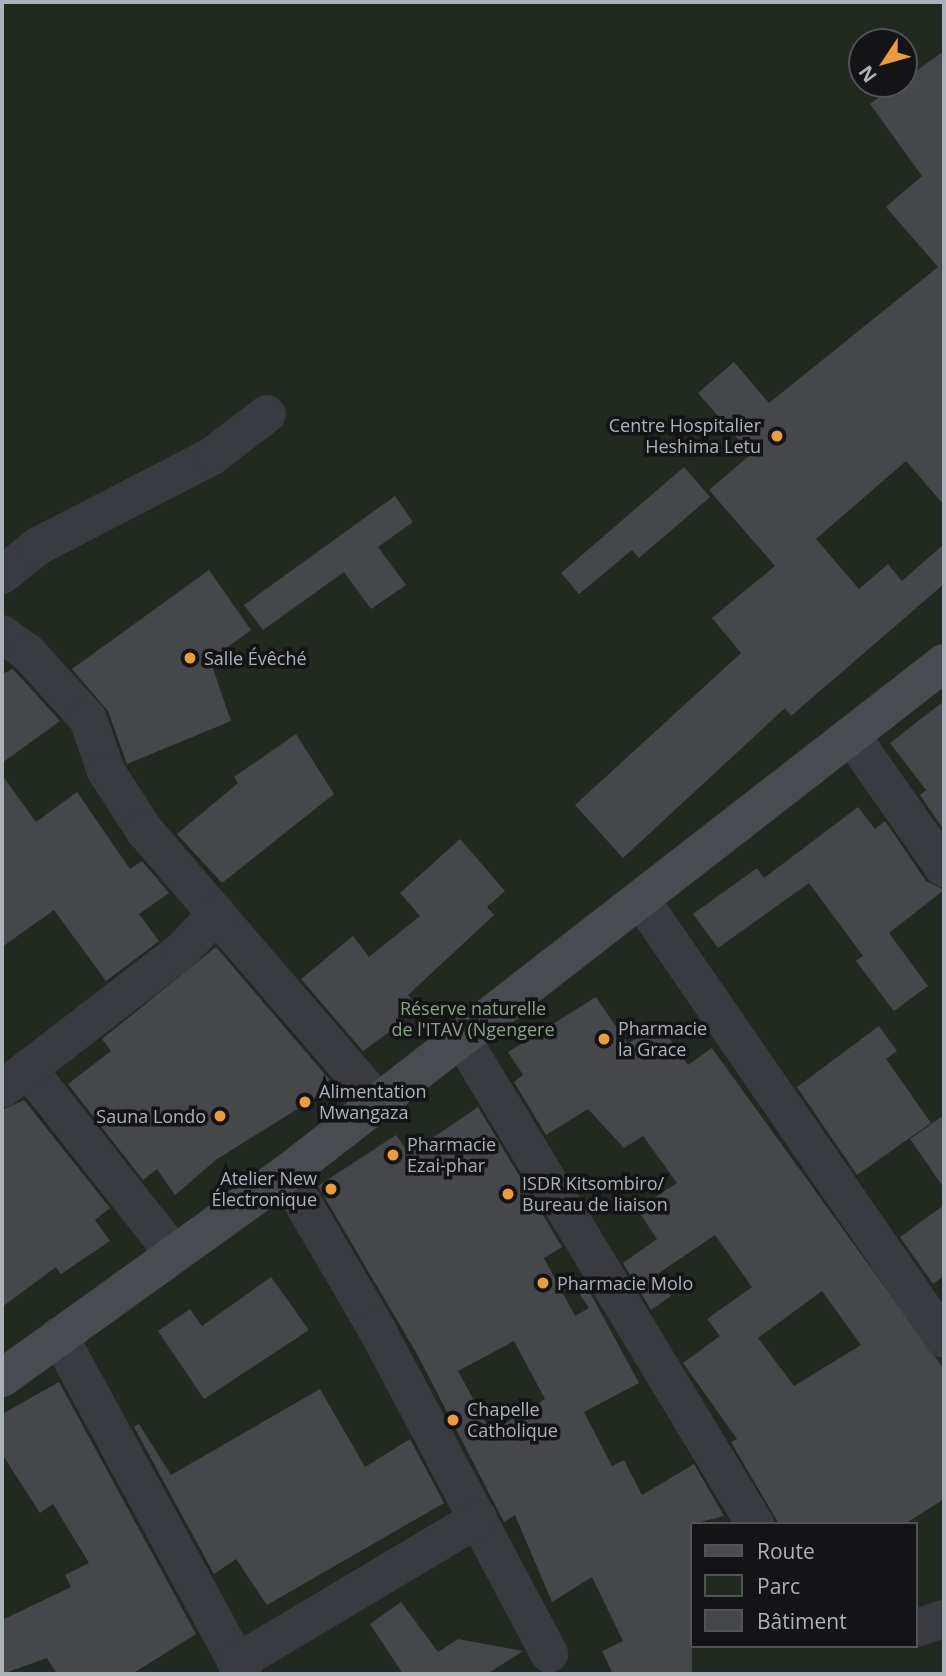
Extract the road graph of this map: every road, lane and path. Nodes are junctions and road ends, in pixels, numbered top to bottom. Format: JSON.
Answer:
{"nodes":[{"id":1,"x":267,"y":414,"type":"dead end"},
{"id":2,"x":2,"y":575,"type":"edge"},
{"id":3,"x":2,"y":634,"type":"edge"},
{"id":4,"x":944,"y":663,"type":"edge"},
{"id":5,"x":853,"y":738,"type":"junction"},
{"id":6,"x":944,"y":868,"type":"edge"},
{"id":7,"x":641,"y":900,"type":"junction"},
{"id":8,"x":217,"y":914,"type":"junction"},
{"id":9,"x":461,"y":1037,"type":"junction"},
{"id":10,"x":15,"y":1079,"type":"edge"},
{"id":11,"x":378,"y":1102,"type":"junction"},
{"id":12,"x":286,"y":1174,"type":"junction"},
{"id":13,"x":174,"y":1254,"type":"junction"},
{"id":14,"x":59,"y":1336,"type":"junction"},
{"id":15,"x":944,"y":1339,"type":"edge"},
{"id":16,"x":2,"y":1378,"type":"edge"},
{"id":17,"x":478,"y":1519,"type":"junction"},
{"id":18,"x":754,"y":1522,"type":"edge"},
{"id":19,"x":944,"y":1619,"type":"edge"},
{"id":20,"x":918,"y":1627,"type":"edge"},
{"id":21,"x":549,"y":1654,"type":"dead end"},
{"id":22,"x":240,"y":1668,"type":"edge"}],
"edges":[{"from":1,"to":2,"type":"street"},
{"from":3,"to":8,"type":"street"},
{"from":4,"to":5,"type":"street"},
{"from":5,"to":6,"type":"street"},
{"from":5,"to":7,"type":"street"},
{"from":7,"to":9,"type":"street"},
{"from":7,"to":15,"type":"street"},
{"from":8,"to":10,"type":"street"},
{"from":8,"to":11,"type":"street"},
{"from":9,"to":11,"type":"street"},
{"from":9,"to":18,"type":"street"},
{"from":10,"to":13,"type":"street"},
{"from":11,"to":12,"type":"street"},
{"from":12,"to":13,"type":"street"},
{"from":12,"to":17,"type":"street"},
{"from":13,"to":14,"type":"street"},
{"from":14,"to":16,"type":"street"},
{"from":14,"to":22,"type":"street"},
{"from":17,"to":21,"type":"street"},
{"from":17,"to":22,"type":"street"},
{"from":19,"to":20,"type":"street"}]}
